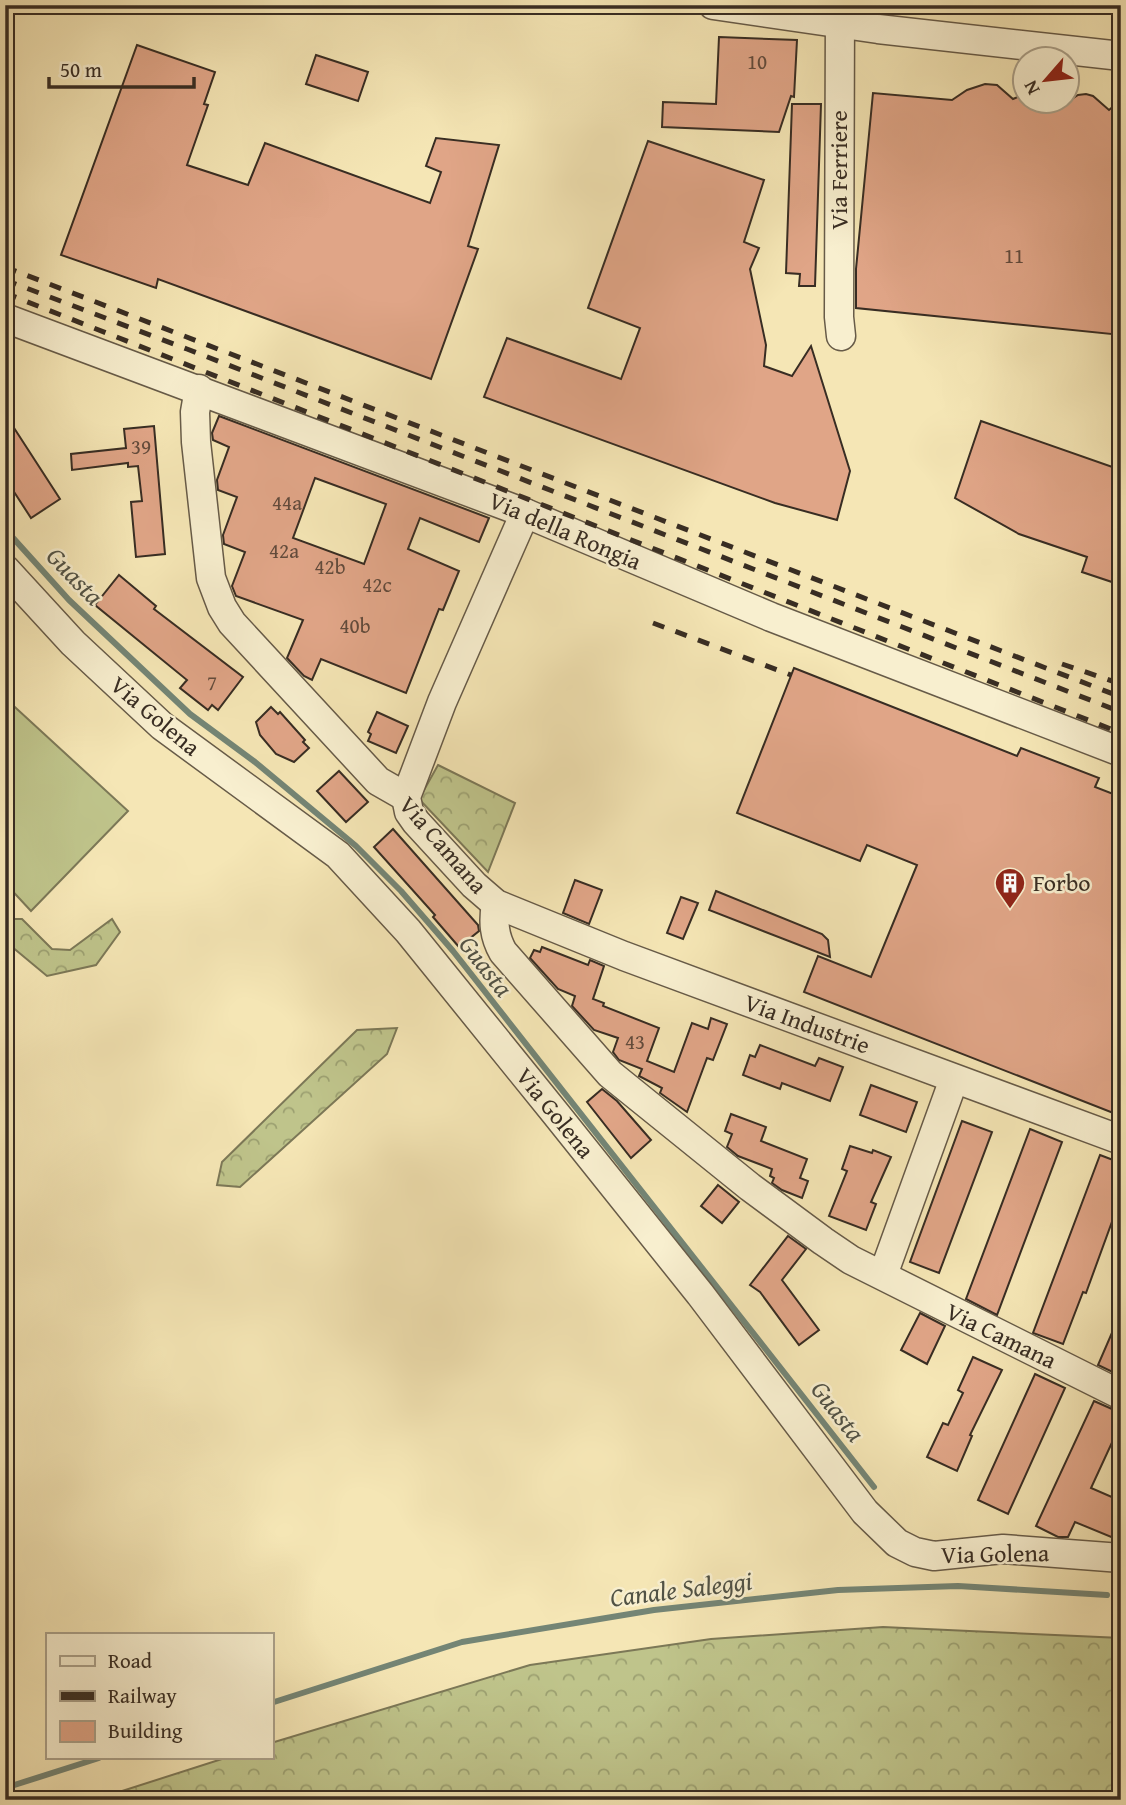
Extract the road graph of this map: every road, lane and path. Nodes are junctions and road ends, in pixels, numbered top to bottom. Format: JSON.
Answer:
{"nodes":[{"id":1,"x":713,"y":5,"type":"edge"},
{"id":2,"x":840,"y":14,"type":"edge"},
{"id":3,"x":1121,"y":55,"type":"edge"},
{"id":4,"x":5,"y":318,"type":"edge"},
{"id":5,"x":841,"y":336,"type":"dead end"},
{"id":6,"x":199,"y":389,"type":"junction"},
{"id":7,"x":525,"y":513,"type":"junction"},
{"id":8,"x":5,"y":569,"type":"edge"},
{"id":9,"x":1121,"y":752,"type":"edge"},
{"id":10,"x":406,"y":797,"type":"junction"},
{"id":11,"x":496,"y":904,"type":"junction"},
{"id":12,"x":954,"y":1079,"type":"junction"},
{"id":13,"x":1121,"y":1140,"type":"edge"},
{"id":14,"x":883,"y":1275,"type":"junction"},
{"id":15,"x":1121,"y":1395,"type":"edge"},
{"id":16,"x":1121,"y":1558,"type":"edge"}],
"edges":[{"from":1,"to":2,"type":"street"},
{"from":2,"to":3,"type":"street"},
{"from":2,"to":5,"type":"street","name":"Via Ferriere"},
{"from":4,"to":6,"type":"street","name":"Via della Rongia"},
{"from":6,"to":7,"type":"street","name":"Via della Rongia"},
{"from":6,"to":10,"type":"street","name":"Via Camana"},
{"from":7,"to":9,"type":"street","name":"Via della Rongia"},
{"from":7,"to":10,"type":"street"},
{"from":8,"to":16,"type":"street","name":"Via Golena"},
{"from":10,"to":11,"type":"street","name":"Via Camana"},
{"from":11,"to":12,"type":"street","name":"Via Industrie"},
{"from":11,"to":14,"type":"street","name":"Via Camana"},
{"from":12,"to":13,"type":"street","name":"Via Industrie"},
{"from":12,"to":14,"type":"street"},
{"from":14,"to":15,"type":"street","name":"Via Camana"}]}
